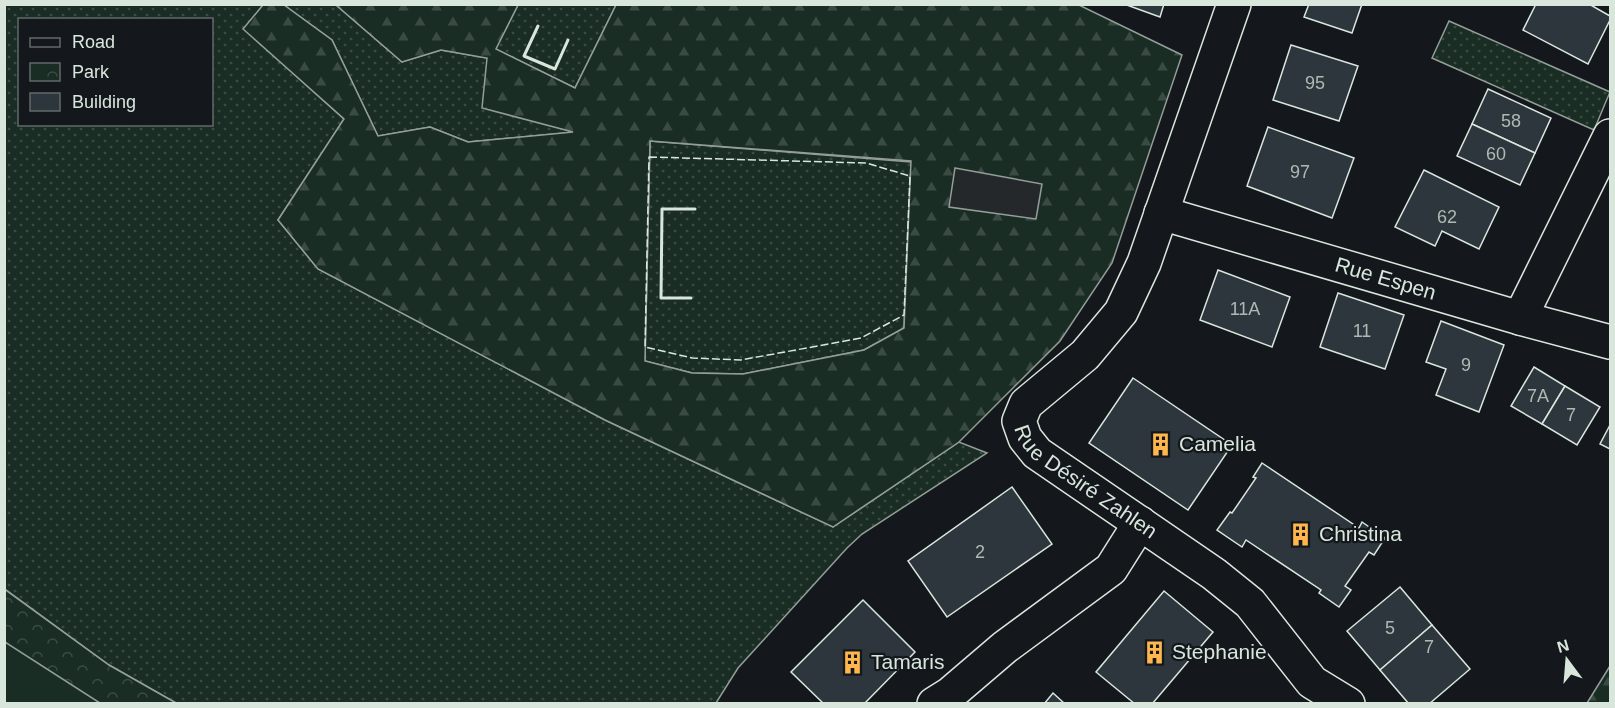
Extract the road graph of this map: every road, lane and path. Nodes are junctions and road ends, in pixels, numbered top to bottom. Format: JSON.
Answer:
{"nodes":[{"id":1,"x":1234,"y":4,"type":"edge"},
{"id":2,"x":1611,"y":135,"type":"edge"},
{"id":3,"x":1161,"y":213,"type":"junction"},
{"id":4,"x":1520,"y":318,"type":"junction"},
{"id":5,"x":1611,"y":342,"type":"edge"},
{"id":6,"x":1140,"y":523,"type":"junction"},
{"id":7,"x":945,"y":700,"type":"edge"},
{"id":8,"x":1348,"y":704,"type":"edge"}],
"edges":[{"from":1,"to":3,"type":"street"},
{"from":2,"to":4,"type":"street"},
{"from":3,"to":4,"type":"street","name":"Rue Espen"},
{"from":3,"to":6,"type":"street","name":"Rue Désiré Zahlen"},
{"from":4,"to":5,"type":"street","name":"Rue Espen"},
{"from":6,"to":7,"type":"street"},
{"from":6,"to":8,"type":"street","name":"Rue Désiré Zahlen"}]}
